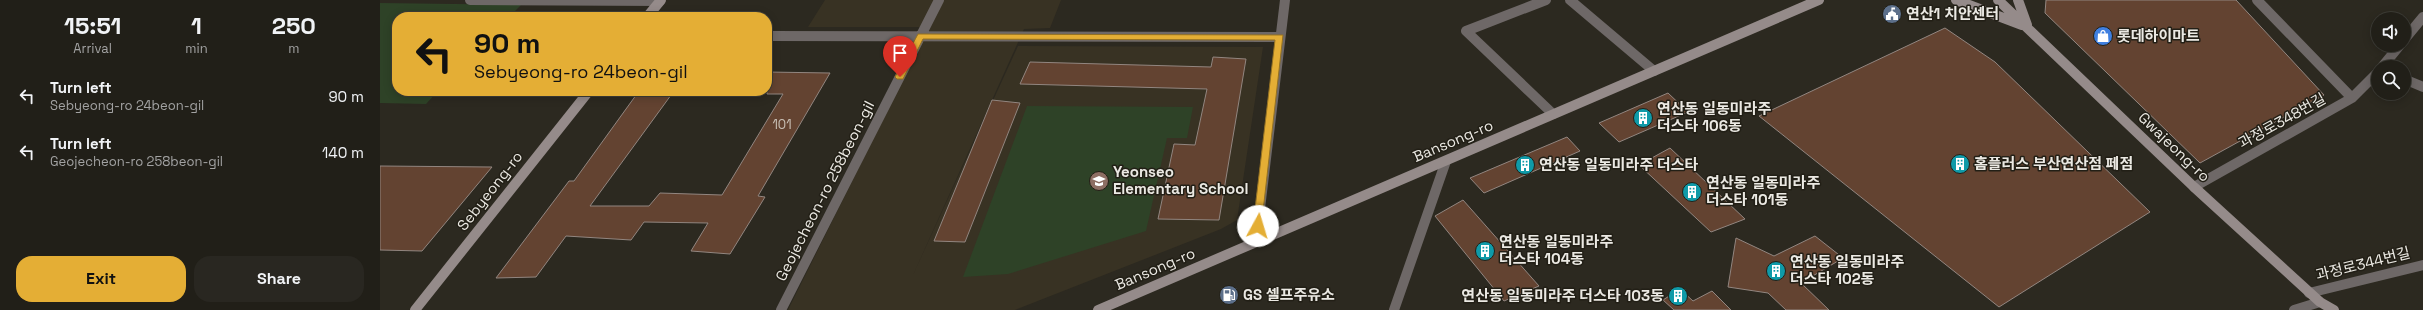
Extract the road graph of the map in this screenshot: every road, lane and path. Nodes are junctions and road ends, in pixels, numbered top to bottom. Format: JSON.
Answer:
{"nodes":[{"id":1,"x":470,"y":0,"type":"edge"},
{"id":2,"x":661,"y":0,"type":"edge"},
{"id":3,"x":939,"y":0,"type":"edge"},
{"id":4,"x":1285,"y":0,"type":"edge"},
{"id":5,"x":1546,"y":0,"type":"edge"},
{"id":6,"x":1570,"y":0,"type":"edge"},
{"id":7,"x":1819,"y":0,"type":"edge"},
{"id":8,"x":1956,"y":0,"type":"edge"},
{"id":9,"x":1998,"y":0,"type":"edge"},
{"id":10,"x":2018,"y":0,"type":"edge"},
{"id":11,"x":2257,"y":0,"type":"edge"},
{"id":12,"x":651,"y":12,"type":"edge"},
{"id":13,"x":2423,"y":17,"type":"edge"},
{"id":14,"x":2028,"y":27,"type":"junction"},
{"id":15,"x":2411,"y":32,"type":"edge"},
{"id":16,"x":772,"y":36,"type":"edge"},
{"id":17,"x":921,"y":36,"type":"junction"},
{"id":18,"x":1280,"y":37,"type":"junction"},
{"id":19,"x":2394,"y":52,"type":"edge"},
{"id":20,"x":2388,"y":60,"type":"edge"},
{"id":21,"x":1654,"y":71,"type":"junction"},
{"id":22,"x":2371,"y":79,"type":"edge"},
{"id":23,"x":2411,"y":83,"type":"edge"},
{"id":24,"x":2423,"y":87,"type":"edge"},
{"id":25,"x":585,"y":96,"type":"edge"},
{"id":26,"x":2352,"y":98,"type":"junction"},
{"id":27,"x":1553,"y":114,"type":"junction"},
{"id":28,"x":1446,"y":160,"type":"junction"},
{"id":29,"x":2194,"y":187,"type":"junction"},
{"id":30,"x":1256,"y":242,"type":"junction"},
{"id":31,"x":2423,"y":265,"type":"edge"},
{"id":32,"x":2309,"y":293,"type":"junction"},
{"id":33,"x":2320,"y":302,"type":"junction"},
{"id":34,"x":415,"y":310,"type":"edge"},
{"id":35,"x":781,"y":310,"type":"edge"},
{"id":36,"x":1098,"y":310,"type":"edge"},
{"id":37,"x":1394,"y":310,"type":"edge"},
{"id":38,"x":2294,"y":310,"type":"edge"},
{"id":39,"x":2334,"y":310,"type":"edge"}],
"edges":[{"from":1,"to":2,"type":"street"},
{"from":2,"to":12,"type":"main road"},
{"from":3,"to":17,"type":"street","name":"Geojecheon-ro 258beon-gil"},
{"from":4,"to":18,"type":"street"},
{"from":5,"to":27,"type":"street"},
{"from":6,"to":21,"type":"street"},
{"from":7,"to":21,"type":"main road","name":"Bansong-ro"},
{"from":8,"to":14,"type":"main road"},
{"from":9,"to":14,"type":"main road","name":"Gwajeong-ro"},
{"from":10,"to":14,"type":"main road"},
{"from":11,"to":26,"type":"street"},
{"from":13,"to":15,"type":"street"},
{"from":14,"to":29,"type":"main road","name":"Gwajeong-ro"},
{"from":16,"to":17,"type":"street"},
{"from":17,"to":18,"type":"street"},
{"from":17,"to":35,"type":"street","name":"Geojecheon-ro 258beon-gil"},
{"from":18,"to":30,"type":"street"},
{"from":19,"to":20,"type":"street"},
{"from":21,"to":27,"type":"main road","name":"Bansong-ro"},
{"from":22,"to":26,"type":"street","name":"과정로348번길"},
{"from":23,"to":24,"type":"street"},
{"from":25,"to":34,"type":"main road","name":"Sebyeong-ro"},
{"from":26,"to":29,"type":"street","name":"과정로348번길"},
{"from":27,"to":28,"type":"main road","name":"Bansong-ro"},
{"from":28,"to":30,"type":"main road","name":"Bansong-ro"},
{"from":28,"to":37,"type":"street"},
{"from":29,"to":32,"type":"main road","name":"Gwajeong-ro"},
{"from":30,"to":36,"type":"main road","name":"Bansong-ro"},
{"from":31,"to":32,"type":"street","name":"과정로344번길"},
{"from":32,"to":33,"type":"main road","name":"Gwajeong-ro"},
{"from":33,"to":38,"type":"street"},
{"from":33,"to":39,"type":"main road","name":"Gwajeong-ro"}]}
